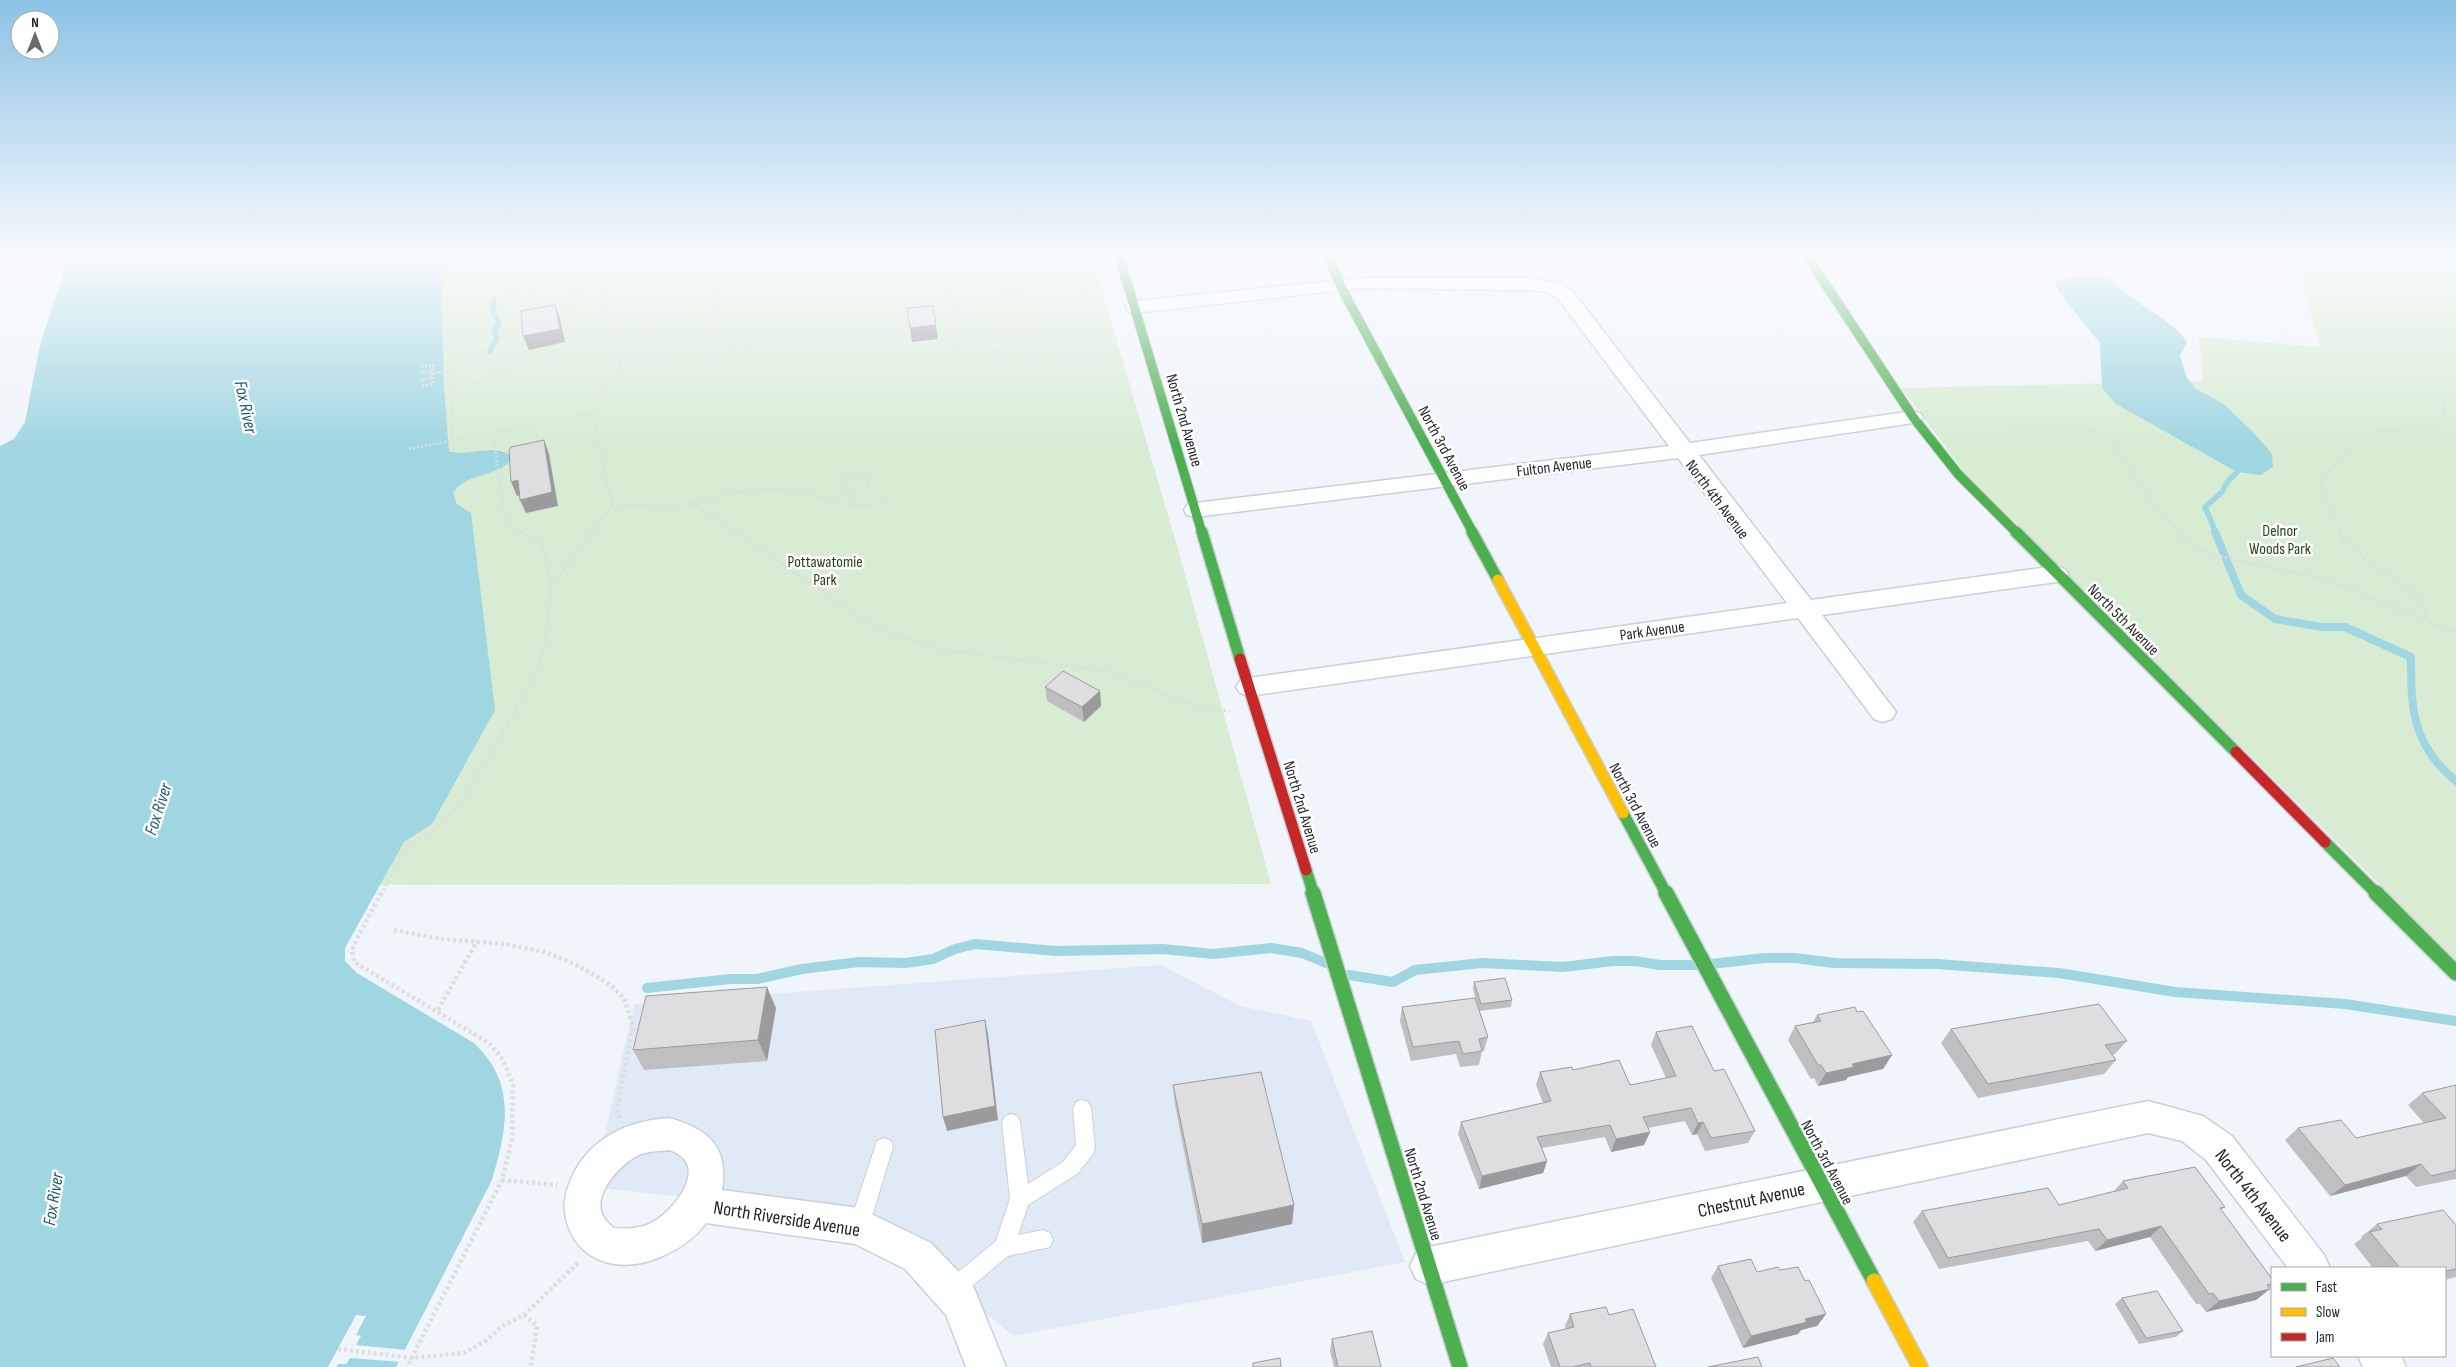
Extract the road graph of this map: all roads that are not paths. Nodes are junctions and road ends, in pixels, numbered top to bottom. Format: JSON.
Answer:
{"nodes":[{"id":1,"x":1139,"y":320,"type":"edge"},
{"id":2,"x":1359,"y":320,"type":"edge"},
{"id":3,"x":1584,"y":320,"type":"edge"},
{"id":4,"x":1849,"y":320,"type":"edge"},
{"id":5,"x":1913,"y":417,"type":"junction"},
{"id":6,"x":1681,"y":451,"type":"junction"},
{"id":7,"x":1444,"y":480,"type":"junction"},
{"id":8,"x":1195,"y":510,"type":"junction"},
{"id":9,"x":2056,"y":574,"type":"junction"},
{"id":10,"x":1802,"y":610,"type":"junction"},
{"id":11,"x":1534,"y":647,"type":"junction"},
{"id":12,"x":1252,"y":697,"type":"junction"},
{"id":13,"x":1882,"y":712,"type":"dead end"},
{"id":14,"x":2456,"y":973,"type":"edge"},
{"id":15,"x":1082,"y":1108,"type":"dead end"},
{"id":16,"x":1011,"y":1122,"type":"dead end"},
{"id":17,"x":2191,"y":1127,"type":"joint"},
{"id":18,"x":884,"y":1147,"type":"dead end"},
{"id":19,"x":1822,"y":1185,"type":"junction"},
{"id":20,"x":1020,"y":1199,"type":"junction"},
{"id":21,"x":698,"y":1204,"type":"junction"},
{"id":22,"x":859,"y":1226,"type":"junction"},
{"id":23,"x":1042,"y":1240,"type":"dead end"},
{"id":24,"x":1004,"y":1247,"type":"junction"},
{"id":25,"x":1429,"y":1266,"type":"junction"},
{"id":26,"x":2310,"y":1267,"type":"edge"},
{"id":27,"x":950,"y":1292,"type":"junction"},
{"id":28,"x":986,"y":1367,"type":"edge"},
{"id":29,"x":1460,"y":1367,"type":"edge"},
{"id":30,"x":1920,"y":1367,"type":"edge"}],
"edges":[{"from":1,"to":8,"type":"street","name":"North 2nd Avenue"},
{"from":2,"to":7,"type":"street","name":"North 3rd Avenue"},
{"from":3,"to":6,"type":"street","name":"North 4th Avenue"},
{"from":4,"to":5,"type":"street","name":"North 5th Avenue"},
{"from":5,"to":6,"type":"street","name":"Fulton Avenue"},
{"from":5,"to":9,"type":"street","name":"North 5th Avenue"},
{"from":6,"to":7,"type":"street","name":"Fulton Avenue"},
{"from":6,"to":10,"type":"street","name":"North 4th Avenue"},
{"from":7,"to":8,"type":"street","name":"Fulton Avenue"},
{"from":7,"to":11,"type":"street","name":"North 3rd Avenue"},
{"from":8,"to":12,"type":"street","name":"North 2nd Avenue"},
{"from":9,"to":10,"type":"street","name":"Park Avenue"},
{"from":9,"to":14,"type":"street","name":"North 5th Avenue"},
{"from":10,"to":11,"type":"street","name":"Park Avenue"},
{"from":10,"to":13,"type":"street","name":"North 4th Avenue"},
{"from":11,"to":12,"type":"street","name":"Park Avenue"},
{"from":11,"to":19,"type":"street","name":"North 3rd Avenue"},
{"from":12,"to":25,"type":"street","name":"North 2nd Avenue"},
{"from":15,"to":20,"type":"lane"},
{"from":16,"to":20,"type":"lane"},
{"from":17,"to":19,"type":"street","name":"Chestnut Avenue"},
{"from":17,"to":26,"type":"street","name":"North 4th Avenue"},
{"from":18,"to":22,"type":"lane"},
{"from":19,"to":25,"type":"street","name":"Chestnut Avenue"},
{"from":19,"to":30,"type":"street","name":"North 3rd Avenue"},
{"from":20,"to":24,"type":"lane"},
{"from":21,"to":21,"type":"street","name":"North Riverside Avenue"},
{"from":21,"to":22,"type":"street","name":"North Riverside Avenue"},
{"from":22,"to":27,"type":"street","name":"North Riverside Avenue"},
{"from":23,"to":24,"type":"lane"},
{"from":24,"to":27,"type":"lane"},
{"from":25,"to":29,"type":"street","name":"North 2nd Avenue"},
{"from":27,"to":28,"type":"street","name":"North Riverside Avenue"}]}
